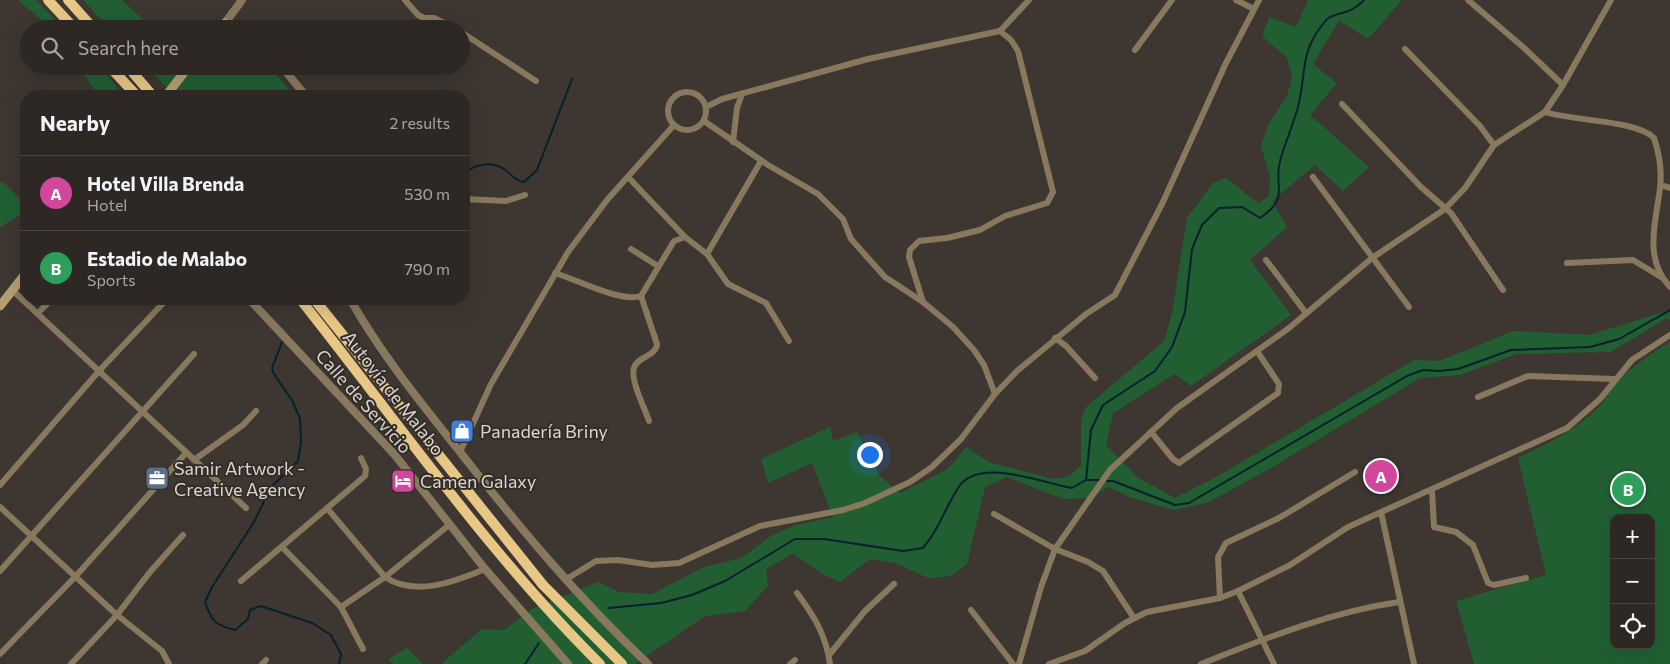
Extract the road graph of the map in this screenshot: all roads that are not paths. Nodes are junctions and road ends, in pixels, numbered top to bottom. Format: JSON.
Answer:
{"nodes":[{"id":1,"x":48,"y":0,"type":"edge"},
{"id":2,"x":68,"y":0,"type":"edge"},
{"id":3,"x":242,"y":0,"type":"edge"},
{"id":4,"x":405,"y":0,"type":"edge"},
{"id":5,"x":1029,"y":0,"type":"edge"},
{"id":6,"x":1172,"y":0,"type":"edge"},
{"id":7,"x":1236,"y":0,"type":"edge"},
{"id":8,"x":1259,"y":0,"type":"edge"},
{"id":9,"x":1468,"y":0,"type":"edge"},
{"id":10,"x":1611,"y":0,"type":"edge"},
{"id":11,"x":1254,"y":9,"type":"junction"},
{"id":12,"x":67,"y":20,"type":"edge"},
{"id":13,"x":86,"y":20,"type":"edge"},
{"id":14,"x":227,"y":20,"type":"edge"},
{"id":15,"x":441,"y":20,"type":"edge"},
{"id":16,"x":1000,"y":31,"type":"junction"},
{"id":17,"x":470,"y":38,"type":"edge"},
{"id":18,"x":1405,"y":49,"type":"dead end"},
{"id":19,"x":1135,"y":50,"type":"dead end"},
{"id":20,"x":117,"y":75,"type":"edge"},
{"id":21,"x":135,"y":75,"type":"edge"},
{"id":22,"x":182,"y":75,"type":"edge"},
{"id":23,"x":288,"y":75,"type":"edge"},
{"id":24,"x":536,"y":81,"type":"dead end"},
{"id":25,"x":1563,"y":85,"type":"junction"},
{"id":26,"x":131,"y":90,"type":"edge"},
{"id":27,"x":148,"y":90,"type":"edge"},
{"id":28,"x":170,"y":90,"type":"edge"},
{"id":29,"x":301,"y":90,"type":"edge"},
{"id":30,"x":742,"y":94,"type":"junction"},
{"id":31,"x":1342,"y":104,"type":"dead end"},
{"id":32,"x":706,"y":107,"type":"junction"},
{"id":33,"x":1545,"y":112,"type":"junction"},
{"id":34,"x":704,"y":121,"type":"junction"},
{"id":35,"x":674,"y":125,"type":"junction"},
{"id":36,"x":733,"y":142,"type":"junction"},
{"id":37,"x":1494,"y":146,"type":"junction"},
{"id":38,"x":761,"y":160,"type":"junction"},
{"id":39,"x":628,"y":177,"type":"junction"},
{"id":40,"x":1313,"y":177,"type":"dead end"},
{"id":41,"x":1661,"y":185,"type":"junction"},
{"id":42,"x":1670,"y":188,"type":"edge"},
{"id":43,"x":526,"y":195,"type":"dead end"},
{"id":44,"x":470,"y":199,"type":"edge"},
{"id":45,"x":1445,"y":209,"type":"junction"},
{"id":46,"x":685,"y":237,"type":"junction"},
{"id":47,"x":631,"y":249,"type":"dead end"},
{"id":48,"x":707,"y":254,"type":"junction"},
{"id":49,"x":1372,"y":258,"type":"junction"},
{"id":50,"x":1266,"y":260,"type":"dead end"},
{"id":51,"x":1567,"y":263,"type":"dead end"},
{"id":52,"x":658,"y":266,"type":"junction"},
{"id":53,"x":555,"y":273,"type":"junction"},
{"id":54,"x":1662,"y":278,"type":"junction"},
{"id":55,"x":20,"y":280,"type":"edge"},
{"id":56,"x":1670,"y":287,"type":"edge"},
{"id":57,"x":12,"y":290,"type":"junction"},
{"id":58,"x":1503,"y":290,"type":"dead end"},
{"id":59,"x":641,"y":296,"type":"junction"},
{"id":60,"x":20,"y":297,"type":"edge"},
{"id":61,"x":923,"y":302,"type":"junction"},
{"id":62,"x":29,"y":305,"type":"edge"},
{"id":63,"x":46,"y":305,"type":"edge"},
{"id":64,"x":161,"y":305,"type":"edge"},
{"id":65,"x":255,"y":305,"type":"edge"},
{"id":66,"x":305,"y":305,"type":"edge"},
{"id":67,"x":319,"y":305,"type":"edge"},
{"id":68,"x":354,"y":305,"type":"edge"},
{"id":69,"x":0,"y":306,"type":"edge"},
{"id":70,"x":1409,"y":307,"type":"dead end"},
{"id":71,"x":38,"y":313,"type":"junction"},
{"id":72,"x":1306,"y":313,"type":"junction"},
{"id":73,"x":1670,"y":335,"type":"edge"},
{"id":74,"x":1055,"y":338,"type":"junction"},
{"id":75,"x":788,"y":342,"type":"dead end"},
{"id":76,"x":1257,"y":351,"type":"junction"},
{"id":77,"x":194,"y":354,"type":"dead end"},
{"id":78,"x":99,"y":371,"type":"junction"},
{"id":79,"x":1095,"y":378,"type":"dead end"},
{"id":80,"x":1614,"y":379,"type":"junction"},
{"id":81,"x":995,"y":394,"type":"junction"},
{"id":82,"x":1478,"y":397,"type":"dead end"},
{"id":83,"x":143,"y":412,"type":"junction"},
{"id":84,"x":256,"y":412,"type":"dead end"},
{"id":85,"x":649,"y":421,"type":"dead end"},
{"id":86,"x":1151,"y":432,"type":"junction"},
{"id":87,"x":464,"y":440,"type":"junction"},
{"id":88,"x":454,"y":445,"type":"junction"},
{"id":89,"x":460,"y":452,"type":"junction"},
{"id":90,"x":186,"y":453,"type":"junction"},
{"id":91,"x":361,"y":458,"type":"dead end"},
{"id":92,"x":194,"y":460,"type":"junction"},
{"id":93,"x":1354,"y":472,"type":"dead end"},
{"id":94,"x":0,"y":485,"type":"edge"},
{"id":95,"x":1432,"y":491,"type":"junction"},
{"id":96,"x":0,"y":508,"type":"edge"},
{"id":97,"x":246,"y":508,"type":"dead end"},
{"id":98,"x":327,"y":508,"type":"junction"},
{"id":99,"x":1381,"y":512,"type":"junction"},
{"id":100,"x":994,"y":514,"type":"dead end"},
{"id":101,"x":450,"y":525,"type":"junction"},
{"id":102,"x":183,"y":535,"type":"dead end"},
{"id":103,"x":31,"y":537,"type":"junction"},
{"id":104,"x":282,"y":547,"type":"junction"},
{"id":105,"x":1055,"y":549,"type":"junction"},
{"id":106,"x":485,"y":569,"type":"junction"},
{"id":107,"x":0,"y":571,"type":"edge"},
{"id":108,"x":75,"y":577,"type":"junction"},
{"id":109,"x":385,"y":577,"type":"junction"},
{"id":110,"x":1526,"y":578,"type":"dead end"},
{"id":111,"x":565,"y":580,"type":"junction"},
{"id":112,"x":241,"y":581,"type":"dead end"},
{"id":113,"x":894,"y":584,"type":"dead end"},
{"id":114,"x":1238,"y":591,"type":"junction"},
{"id":115,"x":796,"y":594,"type":"dead end"},
{"id":116,"x":1220,"y":598,"type":"junction"},
{"id":117,"x":1399,"y":602,"type":"junction"},
{"id":118,"x":341,"y":606,"type":"junction"},
{"id":119,"x":971,"y":610,"type":"dead end"},
{"id":120,"x":117,"y":615,"type":"junction"},
{"id":121,"x":1134,"y":618,"type":"junction"},
{"id":122,"x":1261,"y":640,"type":"junction"},
{"id":123,"x":363,"y":650,"type":"dead end"},
{"id":124,"x":0,"y":654,"type":"edge"},
{"id":125,"x":829,"y":655,"type":"junction"},
{"id":126,"x":71,"y":664,"type":"edge"},
{"id":127,"x":168,"y":664,"type":"edge"},
{"id":128,"x":568,"y":664,"type":"edge"},
{"id":129,"x":600,"y":664,"type":"edge"},
{"id":130,"x":622,"y":664,"type":"edge"},
{"id":131,"x":648,"y":664,"type":"edge"},
{"id":132,"x":830,"y":664,"type":"edge"},
{"id":133,"x":1013,"y":664,"type":"edge"},
{"id":134,"x":1020,"y":664,"type":"edge"},
{"id":135,"x":1049,"y":664,"type":"edge"},
{"id":136,"x":1201,"y":664,"type":"edge"},
{"id":137,"x":1274,"y":664,"type":"edge"},
{"id":138,"x":1414,"y":664,"type":"edge"}],
"edges":[{"from":1,"to":12,"type":"highway"},
{"from":2,"to":13,"type":"highway"},
{"from":3,"to":14,"type":"street"},
{"from":4,"to":15,"type":"street"},
{"from":5,"to":16,"type":"street"},
{"from":6,"to":19,"type":"street"},
{"from":7,"to":11,"type":"street"},
{"from":8,"to":11,"type":"street"},
{"from":9,"to":25,"type":"street"},
{"from":10,"to":25,"type":"street"},
{"from":11,"to":74,"type":"street"},
{"from":16,"to":30,"type":"street"},
{"from":16,"to":61,"type":"street"},
{"from":17,"to":24,"type":"street"},
{"from":18,"to":37,"type":"street"},
{"from":20,"to":26,"type":"highway"},
{"from":21,"to":27,"type":"highway"},
{"from":22,"to":28,"type":"main road"},
{"from":23,"to":29,"type":"street"},
{"from":25,"to":33,"type":"street"},
{"from":30,"to":32,"type":"street"},
{"from":30,"to":36,"type":"street"},
{"from":31,"to":45,"type":"street"},
{"from":32,"to":34,"type":"street"},
{"from":32,"to":35,"type":"street"},
{"from":33,"to":37,"type":"street"},
{"from":33,"to":41,"type":"street"},
{"from":34,"to":35,"type":"street"},
{"from":34,"to":36,"type":"street"},
{"from":35,"to":39,"type":"street"},
{"from":36,"to":38,"type":"street"},
{"from":37,"to":45,"type":"street"},
{"from":38,"to":48,"type":"street"},
{"from":38,"to":61,"type":"street"},
{"from":39,"to":46,"type":"street"},
{"from":39,"to":53,"type":"street"},
{"from":40,"to":49,"type":"street"},
{"from":41,"to":42,"type":"street"},
{"from":41,"to":54,"type":"street"},
{"from":43,"to":44,"type":"street"},
{"from":45,"to":49,"type":"street"},
{"from":45,"to":58,"type":"street"},
{"from":46,"to":48,"type":"street"},
{"from":46,"to":52,"type":"street"},
{"from":47,"to":52,"type":"street"},
{"from":48,"to":75,"type":"street"},
{"from":49,"to":70,"type":"street"},
{"from":49,"to":72,"type":"street"},
{"from":50,"to":72,"type":"street"},
{"from":51,"to":54,"type":"street"},
{"from":52,"to":59,"type":"street"},
{"from":53,"to":59,"type":"street"},
{"from":53,"to":87,"type":"street"},
{"from":54,"to":56,"type":"street"},
{"from":55,"to":57,"type":"main road"},
{"from":57,"to":60,"type":"street"},
{"from":57,"to":69,"type":"main road"},
{"from":59,"to":85,"type":"street"},
{"from":61,"to":81,"type":"street"},
{"from":62,"to":71,"type":"street"},
{"from":63,"to":71,"type":"street"},
{"from":64,"to":78,"type":"street"},
{"from":65,"to":101,"type":"street","name":"Calle de Servicio"},
{"from":66,"to":129,"type":"highway","name":"Autovía de Malabo"},
{"from":67,"to":130,"type":"highway","name":"Autovía de Malabo"},
{"from":68,"to":88,"type":"street"},
{"from":71,"to":78,"type":"street"},
{"from":72,"to":76,"type":"street"},
{"from":73,"to":80,"type":"street"},
{"from":74,"to":79,"type":"street"},
{"from":74,"to":81,"type":"street"},
{"from":76,"to":86,"type":"street"},
{"from":76,"to":86,"type":"street"},
{"from":77,"to":83,"type":"street"},
{"from":78,"to":83,"type":"street"},
{"from":78,"to":94,"type":"street"},
{"from":80,"to":82,"type":"street"},
{"from":80,"to":95,"type":"street"},
{"from":81,"to":111,"type":"street"},
{"from":83,"to":90,"type":"street"},
{"from":83,"to":103,"type":"street"},
{"from":84,"to":92,"type":"street"},
{"from":86,"to":105,"type":"street"},
{"from":87,"to":88,"type":"street"},
{"from":87,"to":89,"type":"street"},
{"from":88,"to":89,"type":"street"},
{"from":89,"to":111,"type":"street"},
{"from":90,"to":92,"type":"street"},
{"from":90,"to":108,"type":"street"},
{"from":91,"to":98,"type":"street"},
{"from":92,"to":97,"type":"street"},
{"from":93,"to":116,"type":"street"},
{"from":95,"to":99,"type":"street"},
{"from":95,"to":110,"type":"street"},
{"from":96,"to":103,"type":"street"},
{"from":98,"to":104,"type":"street"},
{"from":98,"to":109,"type":"street"},
{"from":99,"to":114,"type":"street"},
{"from":99,"to":117,"type":"street"},
{"from":100,"to":105,"type":"street"},
{"from":101,"to":106,"type":"street","name":"Calle de Servicio"},
{"from":101,"to":109,"type":"street"},
{"from":102,"to":120,"type":"street"},
{"from":103,"to":107,"type":"street"},
{"from":103,"to":108,"type":"street"},
{"from":104,"to":112,"type":"street"},
{"from":104,"to":118,"type":"street"},
{"from":105,"to":121,"type":"street"},
{"from":105,"to":134,"type":"street"},
{"from":106,"to":109,"type":"street"},
{"from":106,"to":128,"type":"street","name":"Calle de Servicio"},
{"from":108,"to":120,"type":"street"},
{"from":108,"to":124,"type":"street"},
{"from":109,"to":118,"type":"street"},
{"from":111,"to":131,"type":"street"},
{"from":113,"to":125,"type":"street"},
{"from":114,"to":116,"type":"street"},
{"from":114,"to":122,"type":"street"},
{"from":115,"to":125,"type":"street"},
{"from":116,"to":121,"type":"street"},
{"from":117,"to":122,"type":"street"},
{"from":117,"to":138,"type":"street"},
{"from":118,"to":123,"type":"street"},
{"from":119,"to":133,"type":"street"},
{"from":120,"to":126,"type":"street"},
{"from":120,"to":127,"type":"street"},
{"from":121,"to":135,"type":"street"},
{"from":122,"to":136,"type":"street"},
{"from":122,"to":137,"type":"street"},
{"from":125,"to":132,"type":"street"}]}
